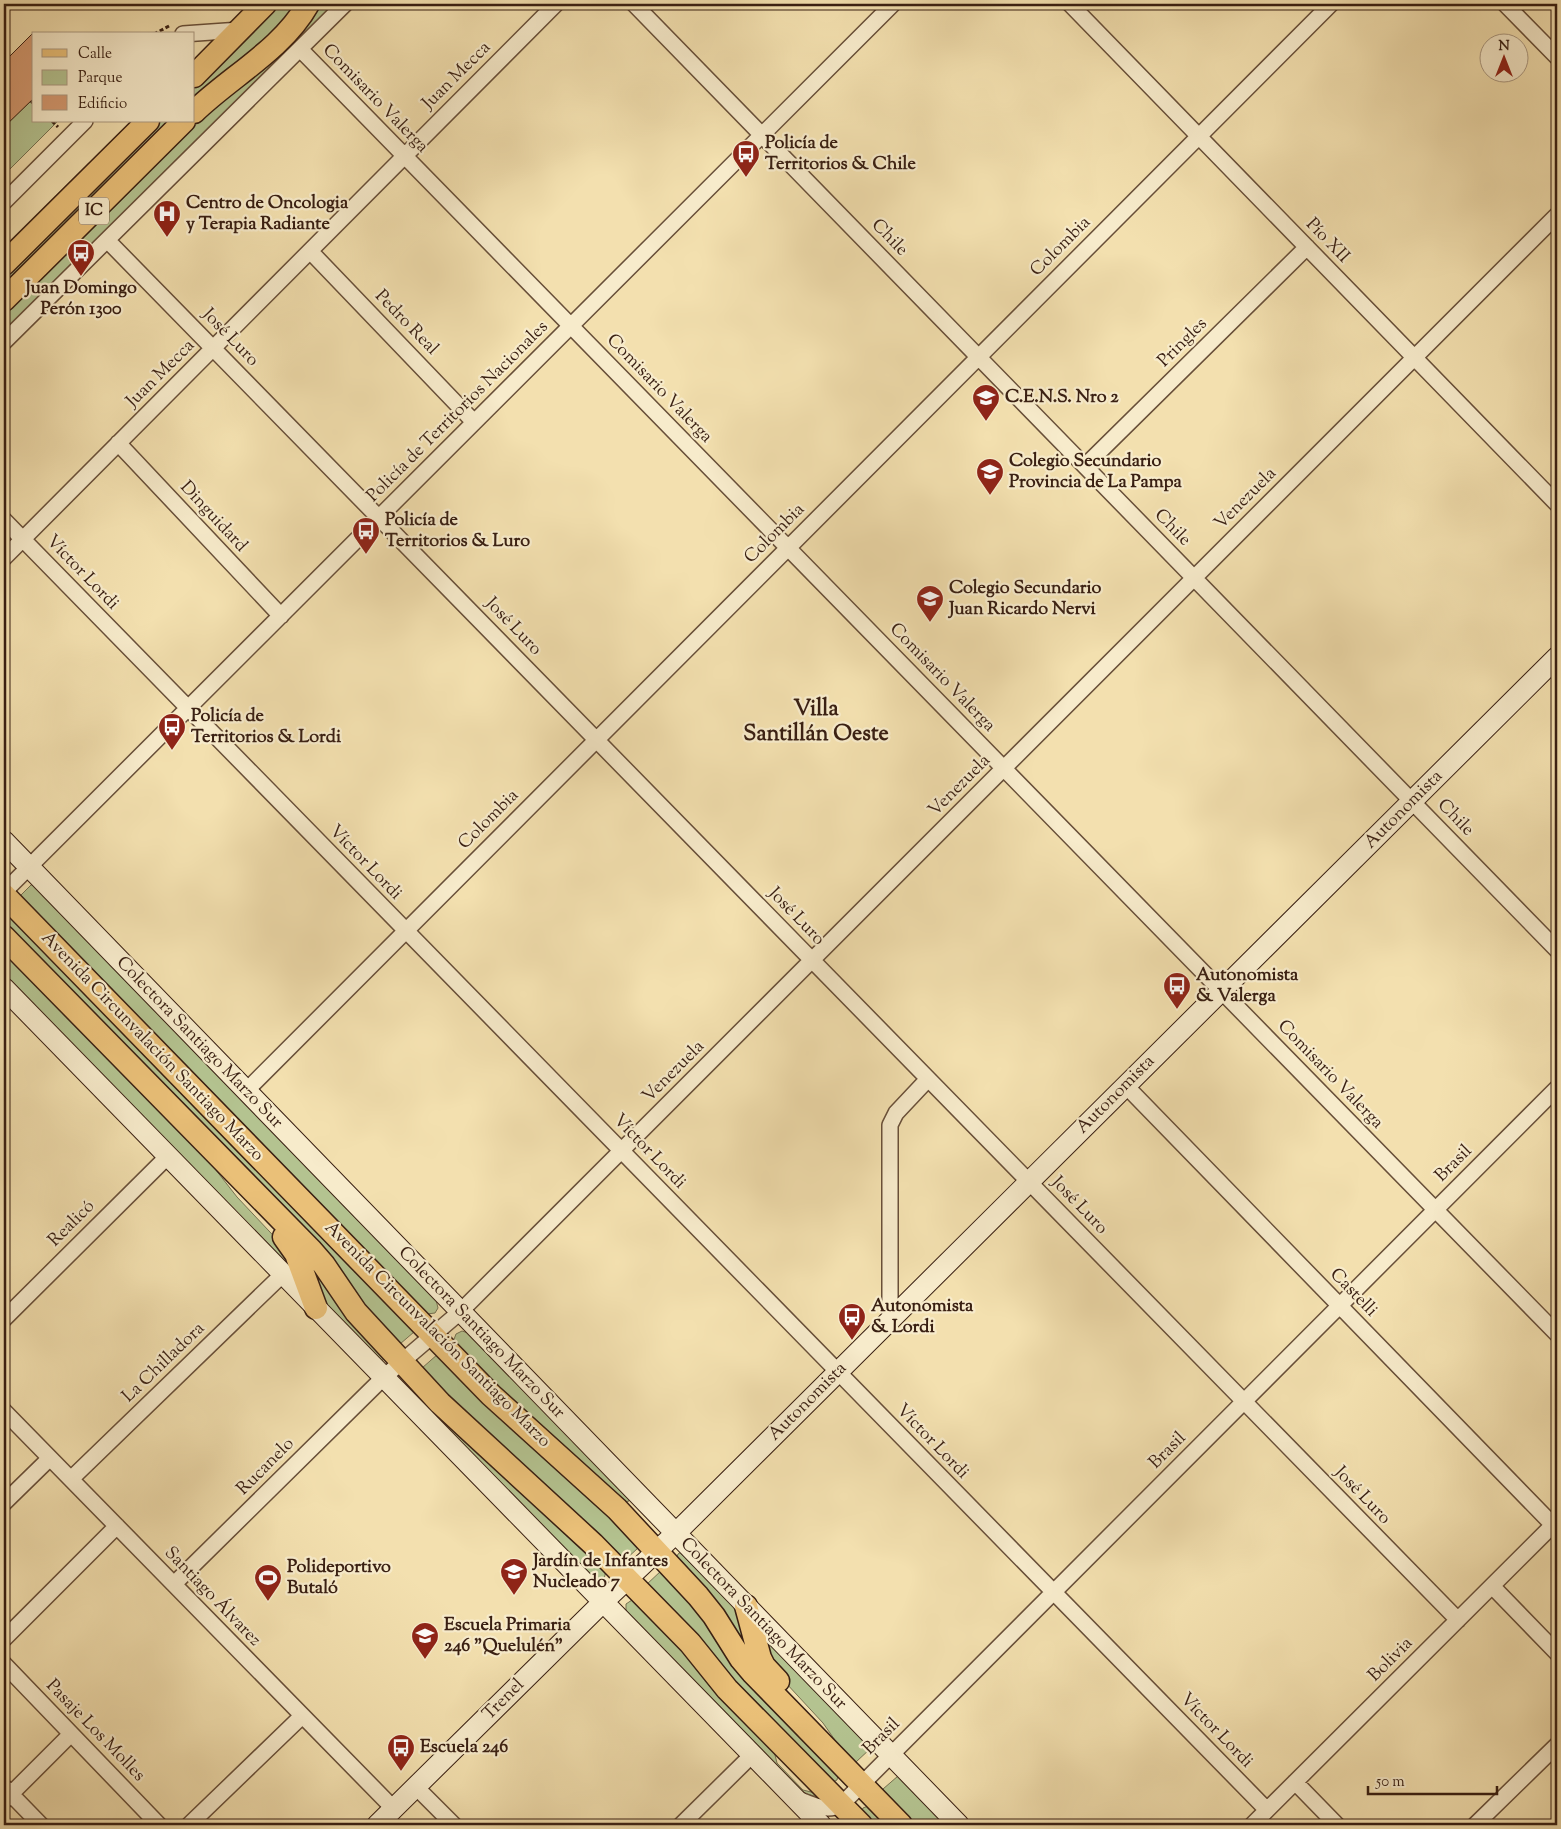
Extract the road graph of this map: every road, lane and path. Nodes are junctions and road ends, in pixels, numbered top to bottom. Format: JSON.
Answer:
{"nodes":[{"id":1,"x":266,"y":4,"type":"edge"},
{"id":2,"x":308,"y":4,"type":"edge"},
{"id":3,"x":346,"y":4,"type":"edge"},
{"id":4,"x":556,"y":4,"type":"edge"},
{"id":5,"x":634,"y":4,"type":"edge"},
{"id":6,"x":893,"y":4,"type":"edge"},
{"id":7,"x":1070,"y":4,"type":"edge"},
{"id":8,"x":1331,"y":4,"type":"edge"},
{"id":9,"x":1506,"y":4,"type":"edge"},
{"id":10,"x":240,"y":30,"type":"junction"},
{"id":11,"x":195,"y":33,"type":"edge"},
{"id":12,"x":300,"y":49,"type":"junction"},
{"id":13,"x":1557,"y":57,"type":"edge"},
{"id":14,"x":195,"y":75,"type":"edge"},
{"id":15,"x":195,"y":111,"type":"edge"},
{"id":16,"x":53,"y":122,"type":"edge"},
{"id":17,"x":85,"y":122,"type":"edge"},
{"id":18,"x":147,"y":122,"type":"edge"},
{"id":19,"x":183,"y":122,"type":"edge"},
{"id":20,"x":58,"y":127,"type":"dead end"},
{"id":21,"x":762,"y":135,"type":"junction"},
{"id":22,"x":1199,"y":136,"type":"junction"},
{"id":23,"x":404,"y":156,"type":"junction"},
{"id":24,"x":4,"y":202,"type":"edge"},
{"id":25,"x":1557,"y":215,"type":"edge"},
{"id":26,"x":107,"y":240,"type":"junction"},
{"id":27,"x":1307,"y":247,"type":"junction"},
{"id":28,"x":310,"y":251,"type":"junction"},
{"id":29,"x":4,"y":264,"type":"edge"},
{"id":30,"x":4,"y":300,"type":"edge"},
{"id":31,"x":571,"y":326,"type":"junction"},
{"id":32,"x":4,"y":342,"type":"edge"},
{"id":33,"x":213,"y":348,"type":"junction"},
{"id":34,"x":979,"y":357,"type":"junction"},
{"id":35,"x":1414,"y":358,"type":"junction"},
{"id":36,"x":474,"y":422,"type":"junction"},
{"id":37,"x":118,"y":443,"type":"junction"},
{"id":38,"x":1085,"y":466,"type":"junction"},
{"id":39,"x":1557,"y":504,"type":"edge"},
{"id":40,"x":379,"y":517,"type":"junction"},
{"id":41,"x":4,"y":520,"type":"edge"},
{"id":42,"x":22,"y":539,"type":"junction"},
{"id":43,"x":788,"y":548,"type":"junction"},
{"id":44,"x":4,"y":558,"type":"edge"},
{"id":45,"x":1194,"y":578,"type":"junction"},
{"id":46,"x":280,"y":616,"type":"junction"},
{"id":47,"x":1557,"y":657,"type":"edge"},
{"id":48,"x":188,"y":708,"type":"junction"},
{"id":49,"x":596,"y":740,"type":"junction"},
{"id":50,"x":1004,"y":768,"type":"junction"},
{"id":51,"x":1412,"y":801,"type":"junction"},
{"id":52,"x":4,"y":841,"type":"edge"},
{"id":53,"x":29,"y":867,"type":"junction"},
{"id":54,"x":4,"y":892,"type":"edge"},
{"id":55,"x":4,"y":895,"type":"edge"},
{"id":56,"x":406,"y":931,"type":"junction"},
{"id":57,"x":4,"y":937,"type":"edge"},
{"id":58,"x":1557,"y":950,"type":"edge"},
{"id":59,"x":812,"y":960,"type":"junction"},
{"id":60,"x":4,"y":988,"type":"edge"},
{"id":61,"x":1222,"y":991,"type":"junction"},
{"id":62,"x":928,"y":1079,"type":"junction"},
{"id":63,"x":1126,"y":1086,"type":"junction"},
{"id":64,"x":1557,"y":1088,"type":"edge"},
{"id":65,"x":246,"y":1091,"type":"junction"},
{"id":66,"x":621,"y":1151,"type":"junction"},
{"id":67,"x":168,"y":1156,"type":"junction"},
{"id":68,"x":220,"y":1157,"type":"junction"},
{"id":69,"x":1029,"y":1182,"type":"junction"},
{"id":70,"x":1436,"y":1210,"type":"junction"},
{"id":71,"x":283,"y":1274,"type":"junction"},
{"id":72,"x":1340,"y":1306,"type":"junction"},
{"id":73,"x":316,"y":1308,"type":"junction"},
{"id":74,"x":460,"y":1312,"type":"junction"},
{"id":75,"x":4,"y":1319,"type":"edge"},
{"id":76,"x":890,"y":1320,"type":"junction"},
{"id":77,"x":1557,"y":1334,"type":"edge"},
{"id":78,"x":434,"y":1335,"type":"junction"},
{"id":79,"x":402,"y":1362,"type":"junction"},
{"id":80,"x":838,"y":1372,"type":"junction"},
{"id":81,"x":384,"y":1377,"type":"junction"},
{"id":82,"x":1244,"y":1402,"type":"junction"},
{"id":83,"x":7,"y":1421,"type":"edge"},
{"id":84,"x":50,"y":1458,"type":"junction"},
{"id":85,"x":71,"y":1479,"type":"junction"},
{"id":86,"x":4,"y":1503,"type":"edge"},
{"id":87,"x":1555,"y":1523,"type":"edge"},
{"id":88,"x":117,"y":1526,"type":"junction"},
{"id":89,"x":676,"y":1533,"type":"junction"},
{"id":90,"x":656,"y":1551,"type":"junction"},
{"id":91,"x":627,"y":1579,"type":"junction"},
{"id":92,"x":174,"y":1584,"type":"junction"},
{"id":93,"x":1492,"y":1586,"type":"junction"},
{"id":94,"x":1053,"y":1592,"type":"junction"},
{"id":95,"x":603,"y":1602,"type":"junction"},
{"id":96,"x":746,"y":1606,"type":"junction"},
{"id":97,"x":1458,"y":1620,"type":"junction"},
{"id":98,"x":4,"y":1639,"type":"edge"},
{"id":99,"x":1557,"y":1653,"type":"edge"},
{"id":100,"x":4,"y":1664,"type":"edge"},
{"id":101,"x":302,"y":1716,"type":"junction"},
{"id":102,"x":71,"y":1734,"type":"junction"},
{"id":103,"x":1557,"y":1745,"type":"edge"},
{"id":104,"x":752,"y":1754,"type":"junction"},
{"id":105,"x":891,"y":1755,"type":"junction"},
{"id":106,"x":842,"y":1764,"type":"junction"},
{"id":107,"x":1295,"y":1782,"type":"junction"},
{"id":108,"x":861,"y":1784,"type":"junction"},
{"id":109,"x":416,"y":1787,"type":"junction"},
{"id":110,"x":6,"y":1794,"type":"edge"},
{"id":111,"x":794,"y":1797,"type":"junction"},
{"id":112,"x":841,"y":1805,"type":"junction"},
{"id":113,"x":394,"y":1809,"type":"junction"},
{"id":114,"x":1267,"y":1810,"type":"junction"},
{"id":115,"x":150,"y":1822,"type":"edge"},
{"id":116,"x":41,"y":1825,"type":"edge"},
{"id":117,"x":189,"y":1825,"type":"edge"},
{"id":118,"x":377,"y":1825,"type":"edge"},
{"id":119,"x":454,"y":1825,"type":"edge"},
{"id":120,"x":681,"y":1825,"type":"edge"},
{"id":121,"x":822,"y":1825,"type":"edge"},
{"id":122,"x":861,"y":1825,"type":"edge"},
{"id":123,"x":902,"y":1825,"type":"edge"},
{"id":124,"x":959,"y":1825,"type":"edge"},
{"id":125,"x":1252,"y":1825,"type":"edge"},
{"id":126,"x":1337,"y":1825,"type":"edge"},
{"id":127,"x":1475,"y":1825,"type":"edge"}],
"edges":[{"from":1,"to":10,"type":"main road"},
{"from":2,"to":15,"type":"main road"},
{"from":3,"to":12,"type":"street"},
{"from":4,"to":23,"type":"street","name":"Juan Mecca"},
{"from":5,"to":21,"type":"street","name":"Chile"},
{"from":6,"to":21,"type":"street","name":"Policía de Territorios Nacionales"},
{"from":7,"to":22,"type":"street","name":"Pío XII"},
{"from":8,"to":22,"type":"street","name":"Colombia"},
{"from":9,"to":13,"type":"street"},
{"from":10,"to":11,"type":"street"},
{"from":10,"to":14,"type":"main road"},
{"from":12,"to":23,"type":"street","name":"Comisario Valerga"},
{"from":12,"to":26,"type":"street"},
{"from":16,"to":20,"type":"path"},
{"from":17,"to":24,"type":"street"},
{"from":18,"to":29,"type":"main road","number":"IC"},
{"from":19,"to":30,"type":"main road","number":"IC"},
{"from":21,"to":31,"type":"street","name":"Policía de Territorios Nacionales"},
{"from":21,"to":34,"type":"street","name":"Chile"},
{"from":22,"to":27,"type":"street","name":"Pío XII"},
{"from":22,"to":34,"type":"street","name":"Colombia"},
{"from":23,"to":28,"type":"street","name":"Juan Mecca"},
{"from":23,"to":31,"type":"street","name":"Comisario Valerga"},
{"from":25,"to":35,"type":"street","name":"Venezuela"},
{"from":26,"to":32,"type":"street"},
{"from":26,"to":33,"type":"street","name":"José Luro"},
{"from":27,"to":35,"type":"street","name":"Pío XII"},
{"from":27,"to":38,"type":"street","name":"Pringles"},
{"from":28,"to":33,"type":"street","name":"Juan Mecca"},
{"from":28,"to":36,"type":"street","name":"Pedro Real"},
{"from":31,"to":36,"type":"street","name":"Policía de Territorios Nacionales"},
{"from":31,"to":43,"type":"street","name":"Comisario Valerga"},
{"from":33,"to":37,"type":"street","name":"Juan Mecca"},
{"from":33,"to":40,"type":"street","name":"José Luro"},
{"from":34,"to":38,"type":"street","name":"Chile"},
{"from":34,"to":43,"type":"street","name":"Colombia"},
{"from":35,"to":39,"type":"street","name":"Pío XII"},
{"from":35,"to":45,"type":"street","name":"Venezuela"},
{"from":36,"to":40,"type":"street","name":"Policía de Territorios Nacionales"},
{"from":37,"to":42,"type":"street","name":"Juan Mecca"},
{"from":37,"to":46,"type":"street","name":"Dinguidard"},
{"from":38,"to":45,"type":"street","name":"Chile"},
{"from":40,"to":46,"type":"street","name":"Policía de Territorios Nacionales"},
{"from":40,"to":49,"type":"street","name":"José Luro"},
{"from":41,"to":42,"type":"street","name":"Víctor Lordi"},
{"from":42,"to":44,"type":"street","name":"Juan Mecca"},
{"from":42,"to":48,"type":"street","name":"Víctor Lordi"},
{"from":43,"to":49,"type":"street","name":"Colombia"},
{"from":43,"to":50,"type":"street","name":"Comisario Valerga"},
{"from":45,"to":50,"type":"street","name":"Venezuela"},
{"from":45,"to":51,"type":"street","name":"Chile"},
{"from":46,"to":48,"type":"street","name":"Policía de Territorios Nacionales"},
{"from":47,"to":51,"type":"street","name":"Autonomista"},
{"from":48,"to":53,"type":"street","name":"Policía de Territorios Nacionales"},
{"from":48,"to":56,"type":"street","name":"Víctor Lordi"},
{"from":49,"to":56,"type":"street","name":"Colombia"},
{"from":49,"to":59,"type":"street","name":"José Luro"},
{"from":50,"to":59,"type":"street","name":"Venezuela"},
{"from":50,"to":61,"type":"street","name":"Comisario Valerga"},
{"from":51,"to":58,"type":"street","name":"Chile"},
{"from":51,"to":61,"type":"street","name":"Autonomista"},
{"from":52,"to":53,"type":"street","name":"Colectora Santiago Marzo Sur"},
{"from":53,"to":54,"type":"street","name":"Policía de Territorios Nacionales"},
{"from":53,"to":65,"type":"street","name":"Colectora Santiago Marzo Sur"},
{"from":55,"to":78,"type":"main road","name":"Avenida Circunvalación Santiago Marzo"},
{"from":56,"to":65,"type":"street","name":"Colombia"},
{"from":56,"to":66,"type":"street","name":"Víctor Lordi"},
{"from":57,"to":68,"type":"main road","name":"Avenida Circunvalación Santiago Marzo"},
{"from":59,"to":62,"type":"street","name":"José Luro"},
{"from":59,"to":66,"type":"street","name":"Venezuela"},
{"from":60,"to":67,"type":"street"},
{"from":61,"to":63,"type":"street","name":"Autonomista"},
{"from":61,"to":70,"type":"street","name":"Comisario Valerga"},
{"from":62,"to":69,"type":"street","name":"José Luro"},
{"from":62,"to":76,"type":"street"},
{"from":63,"to":69,"type":"street","name":"Autonomista"},
{"from":63,"to":72,"type":"street","name":"Castelli"},
{"from":64,"to":70,"type":"street","name":"Brasil"},
{"from":65,"to":74,"type":"street","name":"Colectora Santiago Marzo Sur"},
{"from":66,"to":74,"type":"street","name":"Venezuela"},
{"from":66,"to":80,"type":"street","name":"Víctor Lordi"},
{"from":67,"to":71,"type":"street"},
{"from":67,"to":75,"type":"street","name":"Realicó"},
{"from":68,"to":73,"type":"main road"},
{"from":68,"to":79,"type":"main road","name":"Avenida Circunvalación Santiago Marzo"},
{"from":69,"to":76,"type":"street","name":"Autonomista"},
{"from":69,"to":82,"type":"street","name":"José Luro"},
{"from":70,"to":72,"type":"street","name":"Brasil"},
{"from":70,"to":77,"type":"street","name":"Comisario Valerga"},
{"from":71,"to":73,"type":"street"},
{"from":71,"to":85,"type":"street","name":"La Chilladora"},
{"from":72,"to":82,"type":"street","name":"Brasil"},
{"from":72,"to":87,"type":"street","name":"Castelli"},
{"from":73,"to":81,"type":"street"},
{"from":74,"to":78,"type":"street","name":"Venezuela"},
{"from":74,"to":89,"type":"street","name":"Colectora Santiago Marzo Sur"},
{"from":76,"to":80,"type":"street","name":"Autonomista"},
{"from":78,"to":79,"type":"street","name":"Venezuela"},
{"from":78,"to":90,"type":"main road","name":"Avenida Circunvalación Santiago Marzo"},
{"from":79,"to":81,"type":"street","name":"Venezuela"},
{"from":79,"to":91,"type":"main road","name":"Avenida Circunvalación Santiago Marzo"},
{"from":80,"to":89,"type":"street","name":"Autonomista"},
{"from":80,"to":94,"type":"street","name":"Víctor Lordi"},
{"from":81,"to":92,"type":"street","name":"Rucanelo"},
{"from":81,"to":95,"type":"street"},
{"from":82,"to":94,"type":"street","name":"Brasil"},
{"from":82,"to":97,"type":"street","name":"José Luro"},
{"from":83,"to":84,"type":"street","name":"Santiago Álvarez"},
{"from":84,"to":85,"type":"street","name":"Santiago Álvarez"},
{"from":84,"to":86,"type":"street"},
{"from":85,"to":88,"type":"street","name":"Santiago Álvarez"},
{"from":87,"to":93,"type":"street","name":"Bolivia"},
{"from":88,"to":92,"type":"street","name":"Santiago Álvarez"},
{"from":88,"to":98,"type":"street"},
{"from":89,"to":90,"type":"street","name":"Trenel"},
{"from":89,"to":96,"type":"street","name":"Colectora Santiago Marzo Sur"},
{"from":90,"to":91,"type":"street","name":"Trenel"},
{"from":90,"to":106,"type":"main road","name":"Avenida Circunvalación Santiago Marzo"},
{"from":91,"to":95,"type":"street","name":"Trenel"},
{"from":91,"to":112,"type":"main road","name":"Avenida Circunvalación Santiago Marzo"},
{"from":92,"to":101,"type":"street","name":"Santiago Álvarez"},
{"from":93,"to":97,"type":"street","name":"Bolivia"},
{"from":93,"to":99,"type":"street"},
{"from":94,"to":105,"type":"street","name":"Brasil"},
{"from":94,"to":114,"type":"street","name":"Víctor Lordi"},
{"from":95,"to":104,"type":"street"},
{"from":95,"to":109,"type":"street","name":"Trenel"},
{"from":96,"to":105,"type":"street","name":"Colectora Santiago Marzo Sur"},
{"from":96,"to":106,"type":"main road"},
{"from":97,"to":107,"type":"street","name":"Bolivia"},
{"from":100,"to":102,"type":"street","name":"Pasaje Los Molles"},
{"from":101,"to":113,"type":"street","name":"Santiago Álvarez"},
{"from":101,"to":117,"type":"street"},
{"from":102,"to":110,"type":"street"},
{"from":102,"to":115,"type":"street","name":"Pasaje Los Molles"},
{"from":103,"to":127,"type":"street"},
{"from":104,"to":111,"type":"street"},
{"from":104,"to":120,"type":"street"},
{"from":105,"to":108,"type":"street","name":"Brasil"},
{"from":105,"to":124,"type":"street","name":"Colectora Santiago Marzo Sur"},
{"from":106,"to":108,"type":"main road","name":"Avenida Circunvalación Santiago Marzo"},
{"from":107,"to":114,"type":"street","name":"Bolivia"},
{"from":107,"to":126,"type":"street"},
{"from":108,"to":112,"type":"street","name":"Brasil"},
{"from":108,"to":123,"type":"main road","name":"Avenida Circunvalación Santiago Marzo"},
{"from":109,"to":113,"type":"street","name":"Trenel"},
{"from":109,"to":119,"type":"street"},
{"from":110,"to":116,"type":"street"},
{"from":111,"to":112,"type":"street"},
{"from":111,"to":121,"type":"street"},
{"from":112,"to":122,"type":"main road","name":"Avenida Circunvalación Santiago Marzo"},
{"from":113,"to":118,"type":"street","name":"Trenel"},
{"from":114,"to":125,"type":"street","name":"Bolivia"}]}
